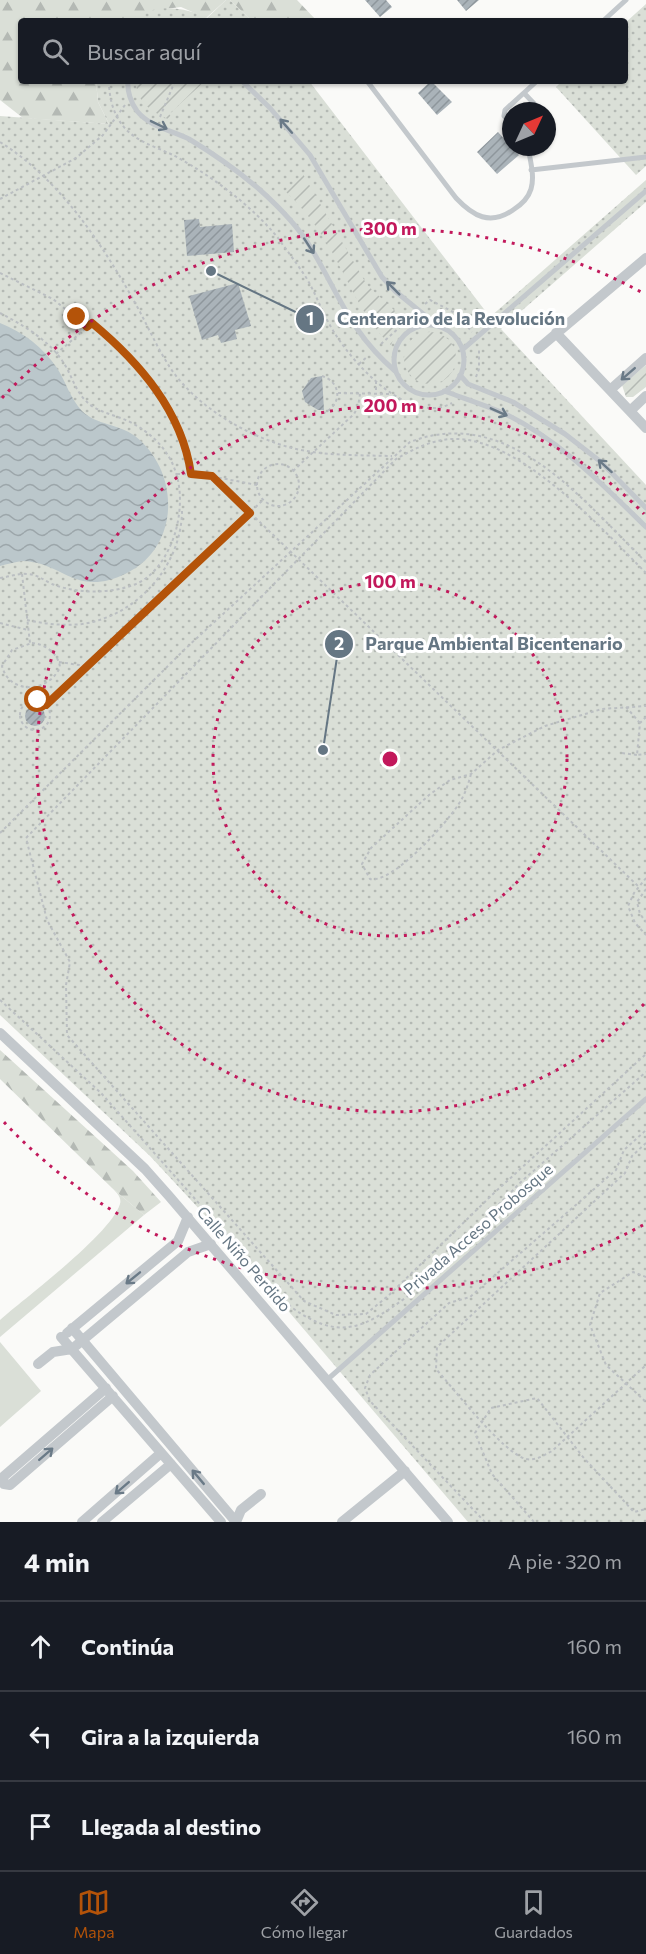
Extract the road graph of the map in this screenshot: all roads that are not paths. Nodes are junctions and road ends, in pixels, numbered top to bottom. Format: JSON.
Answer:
{"nodes":[{"id":1,"x":626,"y":0,"type":"edge"},
{"id":2,"x":606,"y":18,"type":"edge"},
{"id":3,"x":128,"y":84,"type":"edge"},
{"id":4,"x":245,"y":84,"type":"edge"},
{"id":5,"x":369,"y":84,"type":"edge"},
{"id":6,"x":534,"y":84,"type":"edge"},
{"id":7,"x":524,"y":93,"type":"junction"},
{"id":8,"x":515,"y":102,"type":"edge"},
{"id":9,"x":532,"y":102,"type":"edge"},
{"id":10,"x":529,"y":156,"type":"edge"},
{"id":11,"x":646,"y":157,"type":"edge"},
{"id":12,"x":531,"y":170,"type":"junction"},
{"id":13,"x":646,"y":191,"type":"edge"},
{"id":14,"x":646,"y":258,"type":"edge"},
{"id":15,"x":438,"y":326,"type":"junction"},
{"id":16,"x":556,"y":333,"type":"junction"},
{"id":17,"x":538,"y":349,"type":"dead end"},
{"id":18,"x":462,"y":350,"type":"junction"},
{"id":19,"x":646,"y":358,"type":"edge"},
{"id":20,"x":395,"y":371,"type":"junction"},
{"id":21,"x":460,"y":375,"type":"junction"},
{"id":22,"x":610,"y":390,"type":"junction"},
{"id":23,"x":444,"y":392,"type":"junction"},
{"id":24,"x":646,"y":396,"type":"edge"},
{"id":25,"x":630,"y":411,"type":"junction"},
{"id":26,"x":646,"y":428,"type":"edge"},
{"id":27,"x":646,"y":508,"type":"edge"},
{"id":28,"x":646,"y":527,"type":"edge"},
{"id":29,"x":0,"y":1033,"type":"edge"},
{"id":30,"x":646,"y":1099,"type":"edge"},
{"id":31,"x":188,"y":1217,"type":"junction"},
{"id":32,"x":211,"y":1245,"type":"junction"},
{"id":33,"x":167,"y":1250,"type":"junction"},
{"id":34,"x":177,"y":1261,"type":"junction"},
{"id":35,"x":72,"y":1328,"type":"junction"},
{"id":36,"x":62,"y":1337,"type":"junction"},
{"id":37,"x":82,"y":1340,"type":"junction"},
{"id":38,"x":72,"y":1349,"type":"junction"},
{"id":39,"x":53,"y":1352,"type":"junction"},
{"id":40,"x":38,"y":1364,"type":"dead end"},
{"id":41,"x":328,"y":1378,"type":"junction"},
{"id":42,"x":109,"y":1392,"type":"junction"},
{"id":43,"x":148,"y":1418,"type":"junction"},
{"id":44,"x":138,"y":1426,"type":"junction"},
{"id":45,"x":161,"y":1453,"type":"junction"},
{"id":46,"x":171,"y":1464,"type":"junction"},
{"id":47,"x":405,"y":1471,"type":"junction"},
{"id":48,"x":261,"y":1494,"type":"dead end"},
{"id":49,"x":241,"y":1510,"type":"junction"},
{"id":50,"x":227,"y":1511,"type":"junction"},
{"id":51,"x":218,"y":1521,"type":"edge"},
{"id":52,"x":82,"y":1522,"type":"edge"},
{"id":53,"x":102,"y":1522,"type":"edge"},
{"id":54,"x":236,"y":1522,"type":"edge"},
{"id":55,"x":342,"y":1522,"type":"edge"},
{"id":56,"x":448,"y":1522,"type":"edge"}],
"edges":[{"from":1,"to":2,"type":"lane"},
{"from":3,"to":20,"type":"lane","one_way":true},
{"from":15,"to":4,"type":"lane","one_way":true},
{"from":5,"to":12,"type":"lane"},
{"from":6,"to":7,"type":"lane"},
{"from":7,"to":8,"type":"lane"},
{"from":7,"to":9,"type":"lane"},
{"from":10,"to":12,"type":"lane"},
{"from":11,"to":12,"type":"lane"},
{"from":13,"to":18,"type":"lane"},
{"from":14,"to":16,"type":"street"},
{"from":15,"to":18,"type":"lane"},
{"from":15,"to":20,"type":"lane"},
{"from":16,"to":17,"type":"street"},
{"from":16,"to":22,"type":"street"},
{"from":18,"to":21,"type":"lane"},
{"from":19,"to":22,"type":"street","one_way":true},
{"from":20,"to":23,"type":"lane"},
{"from":21,"to":23,"type":"lane"},
{"from":27,"to":21,"type":"lane","one_way":true},
{"from":22,"to":25,"type":"street"},
{"from":23,"to":28,"type":"lane","one_way":true},
{"from":24,"to":25,"type":"street"},
{"from":25,"to":26,"type":"street"},
{"from":29,"to":31,"type":"street","name":"Calle Niño Perdido"},
{"from":30,"to":41,"type":"lane","name":"Privada Acceso Probosque"},
{"from":31,"to":32,"type":"street","name":"Calle Niño Perdido"},
{"from":31,"to":33,"type":"street"},
{"from":32,"to":34,"type":"street"},
{"from":32,"to":41,"type":"street","name":"Calle Niño Perdido"},
{"from":33,"to":34,"type":"street"},
{"from":33,"to":35,"type":"street","one_way":true},
{"from":34,"to":37,"type":"street"},
{"from":35,"to":36,"type":"street"},
{"from":35,"to":37,"type":"street"},
{"from":36,"to":38,"type":"street"},
{"from":36,"to":39,"type":"street"},
{"from":37,"to":38,"type":"street"},
{"from":37,"to":43,"type":"street"},
{"from":38,"to":39,"type":"street"},
{"from":38,"to":42,"type":"street"},
{"from":39,"to":40,"type":"street"},
{"from":41,"to":47,"type":"street","name":"Calle Niño Perdido"},
{"from":42,"to":42,"type":"street","one_way":true},
{"from":42,"to":44,"type":"street"},
{"from":43,"to":44,"type":"street"},
{"from":50,"to":43,"type":"street","one_way":true},
{"from":44,"to":45,"type":"street"},
{"from":45,"to":46,"type":"street"},
{"from":45,"to":52,"type":"street","one_way":true},
{"from":46,"to":51,"type":"street"},
{"from":46,"to":53,"type":"street"},
{"from":47,"to":55,"type":"street"},
{"from":47,"to":56,"type":"street","name":"Calle Niño Perdido"},
{"from":48,"to":49,"type":"street"},
{"from":49,"to":50,"type":"street"},
{"from":49,"to":54,"type":"street"},
{"from":50,"to":51,"type":"street"},
{"from":50,"to":54,"type":"street"}]}
